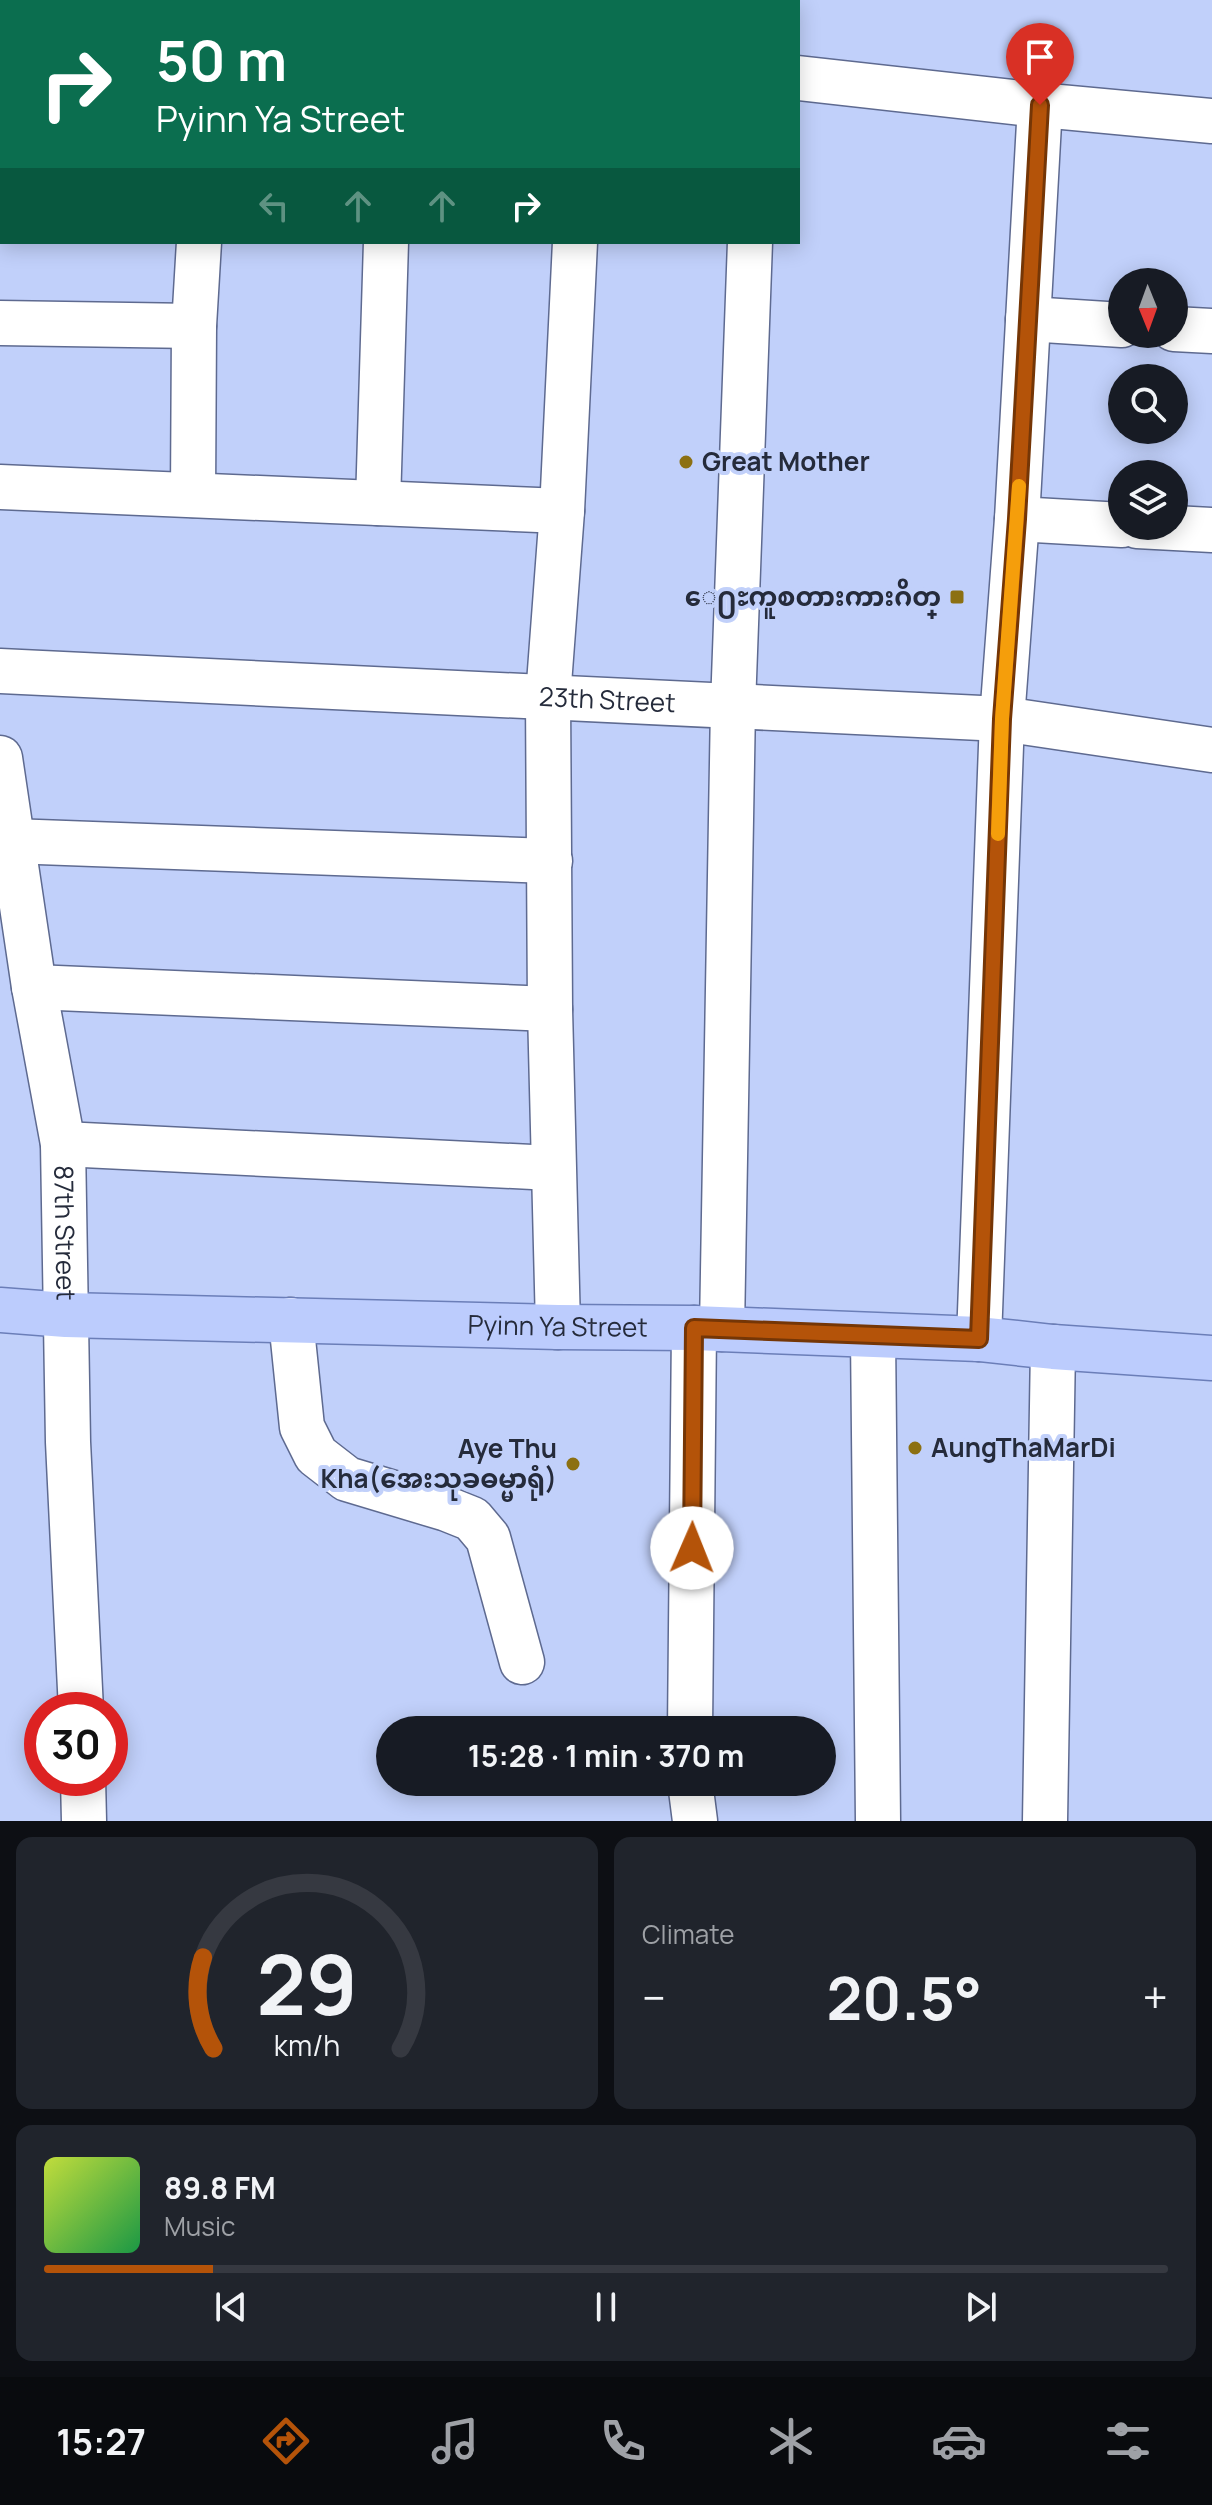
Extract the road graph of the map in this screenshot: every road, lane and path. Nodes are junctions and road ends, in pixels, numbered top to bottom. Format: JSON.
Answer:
{"nodes":[{"id":1,"x":800,"y":78,"type":"edge"},
{"id":2,"x":1040,"y":105,"type":"junction"},
{"id":3,"x":1212,"y":121,"type":"edge"},
{"id":4,"x":199,"y":244,"type":"edge"},
{"id":5,"x":386,"y":244,"type":"edge"},
{"id":6,"x":575,"y":244,"type":"edge"},
{"id":7,"x":750,"y":244,"type":"edge"},
{"id":8,"x":1028,"y":319,"type":"junction"},
{"id":9,"x":0,"y":323,"type":"edge"},
{"id":10,"x":1108,"y":324,"type":"edge"},
{"id":11,"x":194,"y":326,"type":"junction"},
{"id":12,"x":1188,"y":330,"type":"edge"},
{"id":13,"x":1212,"y":331,"type":"edge"},
{"id":14,"x":0,"y":487,"type":"edge"},
{"id":15,"x":193,"y":495,"type":"junction"},
{"id":16,"x":378,"y":503,"type":"junction"},
{"id":17,"x":562,"y":511,"type":"junction"},
{"id":18,"x":1017,"y":519,"type":"junction"},
{"id":19,"x":1108,"y":524,"type":"edge"},
{"id":20,"x":1188,"y":529,"type":"edge"},
{"id":21,"x":1212,"y":530,"type":"edge"},
{"id":22,"x":0,"y":671,"type":"edge"},
{"id":23,"x":548,"y":697,"type":"junction"},
{"id":24,"x":733,"y":706,"type":"junction"},
{"id":25,"x":1002,"y":719,"type":"junction"},
{"id":26,"x":1212,"y":750,"type":"edge"},
{"id":27,"x":0,"y":758,"type":"edge"},
{"id":28,"x":11,"y":841,"type":"junction"},
{"id":29,"x":550,"y":861,"type":"junction"},
{"id":30,"x":34,"y":987,"type":"junction"},
{"id":31,"x":550,"y":1009,"type":"junction"},
{"id":32,"x":63,"y":1144,"type":"junction"},
{"id":33,"x":552,"y":1168,"type":"junction"},
{"id":34,"x":0,"y":1310,"type":"edge"},
{"id":35,"x":66,"y":1315,"type":"junction"},
{"id":36,"x":291,"y":1320,"type":"junction"},
{"id":37,"x":558,"y":1327,"type":"junction"},
{"id":38,"x":708,"y":1328,"type":"junction"},
{"id":39,"x":873,"y":1336,"type":"junction"},
{"id":40,"x":979,"y":1339,"type":"junction"},
{"id":41,"x":1053,"y":1347,"type":"junction"},
{"id":42,"x":1212,"y":1358,"type":"edge"},
{"id":43,"x":522,"y":1662,"type":"dead end"},
{"id":44,"x":80,"y":1692,"type":"edge"},
{"id":45,"x":691,"y":1716,"type":"edge"},
{"id":46,"x":83,"y":1796,"type":"edge"},
{"id":47,"x":692,"y":1796,"type":"edge"},
{"id":48,"x":84,"y":1821,"type":"edge"},
{"id":49,"x":695,"y":1821,"type":"edge"},
{"id":50,"x":878,"y":1821,"type":"edge"},
{"id":51,"x":1045,"y":1821,"type":"edge"}],
"edges":[{"from":1,"to":2,"type":"street"},
{"from":2,"to":3,"type":"street"},
{"from":2,"to":8,"type":"street"},
{"from":4,"to":11,"type":"street"},
{"from":5,"to":16,"type":"street"},
{"from":6,"to":17,"type":"street"},
{"from":7,"to":24,"type":"street"},
{"from":8,"to":10,"type":"street"},
{"from":8,"to":18,"type":"street"},
{"from":9,"to":11,"type":"street"},
{"from":11,"to":15,"type":"street"},
{"from":12,"to":13,"type":"street"},
{"from":14,"to":15,"type":"street"},
{"from":15,"to":16,"type":"street"},
{"from":16,"to":17,"type":"street"},
{"from":17,"to":23,"type":"street"},
{"from":18,"to":19,"type":"street"},
{"from":18,"to":25,"type":"street"},
{"from":20,"to":21,"type":"street"},
{"from":22,"to":23,"type":"street","name":"23th Street"},
{"from":23,"to":24,"type":"street","name":"23th Street"},
{"from":23,"to":29,"type":"street"},
{"from":24,"to":25,"type":"street","name":"23th Street"},
{"from":24,"to":38,"type":"street"},
{"from":25,"to":26,"type":"street","name":"23th Street"},
{"from":25,"to":40,"type":"street"},
{"from":27,"to":28,"type":"street","name":"87th Street"},
{"from":28,"to":29,"type":"street"},
{"from":28,"to":30,"type":"street","name":"87th Street"},
{"from":29,"to":31,"type":"street"},
{"from":30,"to":31,"type":"street"},
{"from":30,"to":32,"type":"street","name":"87th Street"},
{"from":31,"to":33,"type":"street"},
{"from":32,"to":33,"type":"street"},
{"from":32,"to":35,"type":"street","name":"87th Street"},
{"from":33,"to":37,"type":"street"},
{"from":34,"to":35,"type":"main road","name":"Pyinn Ya Street"},
{"from":35,"to":36,"type":"main road","name":"Pyinn Ya Street"},
{"from":35,"to":44,"type":"street","name":"87th Street"},
{"from":36,"to":37,"type":"main road","name":"Pyinn Ya Street"},
{"from":36,"to":43,"type":"street"},
{"from":37,"to":38,"type":"main road","name":"Pyinn Ya Street"},
{"from":38,"to":39,"type":"main road","name":"Pyinn Ya Street"},
{"from":38,"to":45,"type":"street"},
{"from":39,"to":40,"type":"main road","name":"Pyinn Ya Street"},
{"from":39,"to":50,"type":"street"},
{"from":40,"to":41,"type":"main road","name":"Pyinn Ya Street"},
{"from":41,"to":42,"type":"main road","name":"Pyinn Ya Street"},
{"from":41,"to":51,"type":"street"},
{"from":46,"to":48,"type":"street"},
{"from":47,"to":49,"type":"street"}]}
